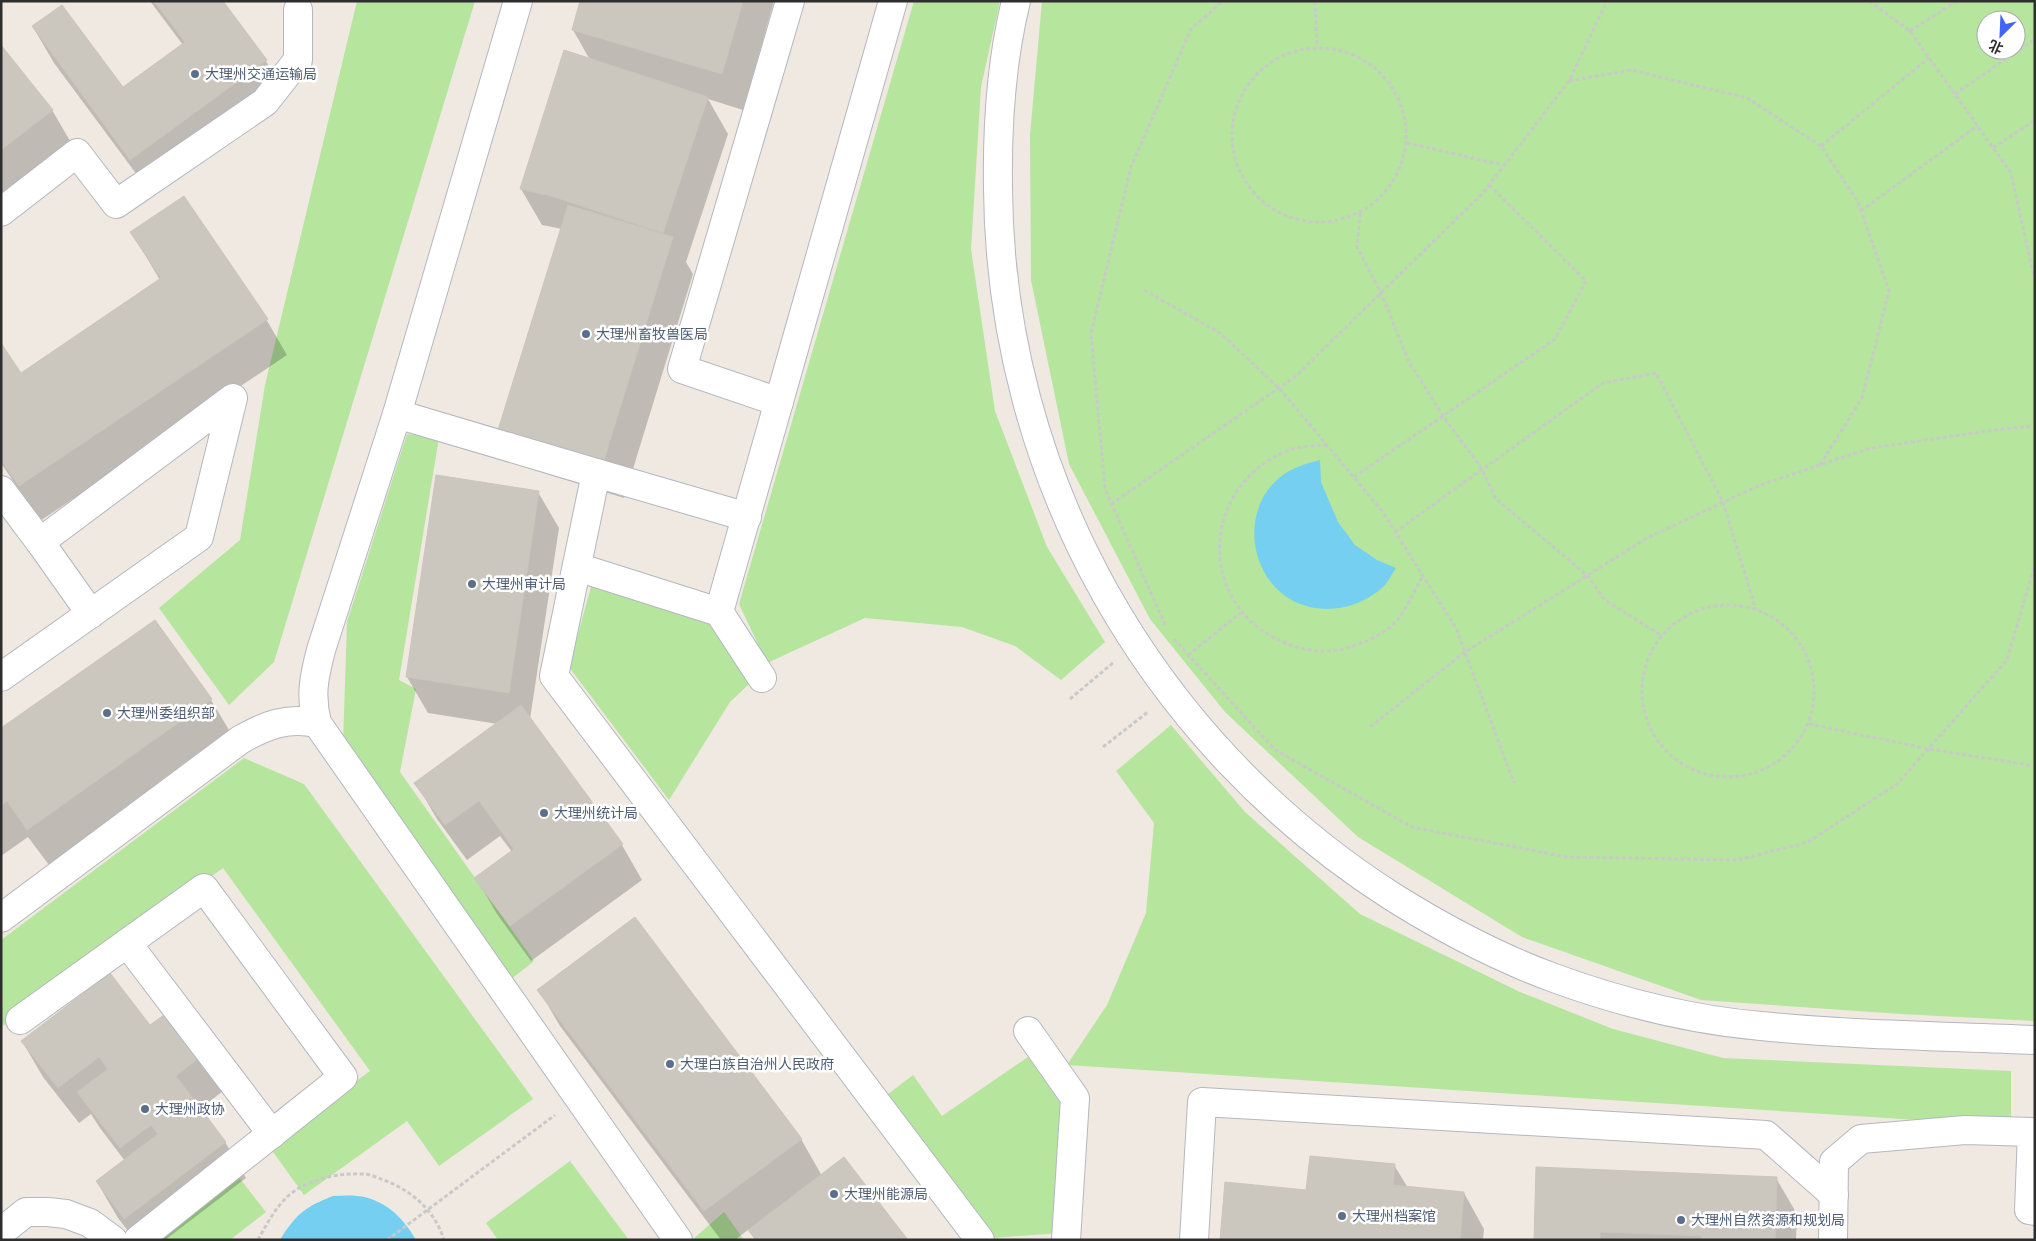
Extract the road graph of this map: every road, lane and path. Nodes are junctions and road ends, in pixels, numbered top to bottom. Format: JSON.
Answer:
{"nodes":[{"id":1,"x":518,"y":1,"type":"edge"},
{"id":2,"x":790,"y":1,"type":"edge"},
{"id":3,"x":893,"y":1,"type":"edge"},
{"id":4,"x":1016,"y":1,"type":"edge"},
{"id":5,"x":1223,"y":1,"type":"edge"},
{"id":6,"x":1315,"y":1,"type":"edge"},
{"id":7,"x":1607,"y":1,"type":"edge"},
{"id":8,"x":1869,"y":1,"type":"edge"},
{"id":9,"x":1957,"y":1,"type":"edge"},
{"id":10,"x":298,"y":10,"type":"dead end"},
{"id":11,"x":1910,"y":31,"type":"junction"},
{"id":12,"x":2035,"y":38,"type":"edge"},
{"id":13,"x":1317,"y":47,"type":"junction"},
{"id":14,"x":1929,"y":58,"type":"junction"},
{"id":15,"x":1569,"y":81,"type":"junction"},
{"id":16,"x":1955,"y":94,"type":"junction"},
{"id":17,"x":2035,"y":120,"type":"edge"},
{"id":18,"x":1977,"y":126,"type":"junction"},
{"id":19,"x":1407,"y":142,"type":"junction"},
{"id":20,"x":1821,"y":146,"type":"junction"},
{"id":21,"x":1993,"y":148,"type":"junction"},
{"id":22,"x":1504,"y":165,"type":"junction"},
{"id":23,"x":1488,"y":185,"type":"junction"},
{"id":24,"x":1861,"y":211,"type":"junction"},
{"id":25,"x":1,"y":212,"type":"edge"},
{"id":26,"x":1360,"y":213,"type":"junction"},
{"id":27,"x":2035,"y":282,"type":"edge"},
{"id":28,"x":1144,"y":290,"type":"dead end"},
{"id":29,"x":1381,"y":293,"type":"junction"},
{"id":30,"x":1280,"y":388,"type":"junction"},
{"id":31,"x":779,"y":402,"type":"junction"},
{"id":32,"x":397,"y":414,"type":"junction"},
{"id":33,"x":1443,"y":416,"type":"junction"},
{"id":34,"x":2035,"y":426,"type":"edge"},
{"id":35,"x":1327,"y":445,"type":"junction"},
{"id":36,"x":1820,"y":465,"type":"junction"},
{"id":37,"x":1482,"y":469,"type":"junction"},
{"id":38,"x":596,"y":473,"type":"junction"},
{"id":39,"x":1354,"y":477,"type":"junction"},
{"id":40,"x":1,"y":490,"type":"edge"},
{"id":41,"x":1723,"y":502,"type":"junction"},
{"id":42,"x":1112,"y":504,"type":"junction"},
{"id":43,"x":747,"y":516,"type":"junction"},
{"id":44,"x":1396,"y":532,"type":"junction"},
{"id":45,"x":40,"y":542,"type":"junction"},
{"id":46,"x":2035,"y":564,"type":"edge"},
{"id":47,"x":577,"y":568,"type":"junction"},
{"id":48,"x":1587,"y":575,"type":"junction"},
{"id":49,"x":1423,"y":576,"type":"junction"},
{"id":50,"x":1756,"y":610,"type":"junction"},
{"id":51,"x":719,"y":612,"type":"junction"},
{"id":52,"x":1242,"y":612,"type":"junction"},
{"id":53,"x":91,"y":614,"type":"junction"},
{"id":54,"x":1662,"y":636,"type":"junction"},
{"id":55,"x":1136,"y":643,"type":"junction"},
{"id":56,"x":1465,"y":652,"type":"junction"},
{"id":57,"x":1188,"y":655,"type":"junction"},
{"id":58,"x":1,"y":677,"type":"edge"},
{"id":59,"x":762,"y":678,"type":"dead end"},
{"id":60,"x":1171,"y":694,"type":"junction"},
{"id":61,"x":1070,"y":699,"type":"dead end"},
{"id":62,"x":317,"y":723,"type":"junction"},
{"id":63,"x":1809,"y":724,"type":"junction"},
{"id":64,"x":1370,"y":727,"type":"dead end"},
{"id":65,"x":1103,"y":747,"type":"dead end"},
{"id":66,"x":1929,"y":749,"type":"junction"},
{"id":67,"x":2035,"y":766,"type":"edge"},
{"id":68,"x":1514,"y":783,"type":"dead end"},
{"id":69,"x":1,"y":918,"type":"edge"},
{"id":70,"x":127,"y":943,"type":"junction"},
{"id":71,"x":20,"y":1020,"type":"dead end"},
{"id":72,"x":1028,"y":1031,"type":"dead end"},
{"id":73,"x":2035,"y":1040,"type":"edge"},
{"id":74,"x":539,"y":1127,"type":"dead end"},
{"id":75,"x":272,"y":1134,"type":"junction"},
{"id":76,"x":1834,"y":1195,"type":"junction"},
{"id":77,"x":428,"y":1210,"type":"junction"},
{"id":78,"x":2035,"y":1211,"type":"edge"},
{"id":79,"x":1,"y":1232,"type":"edge"},
{"id":80,"x":113,"y":1240,"type":"edge"},
{"id":81,"x":138,"y":1240,"type":"edge"},
{"id":82,"x":258,"y":1240,"type":"edge"},
{"id":83,"x":387,"y":1240,"type":"edge"},
{"id":84,"x":444,"y":1240,"type":"edge"},
{"id":85,"x":678,"y":1240,"type":"edge"},
{"id":86,"x":980,"y":1240,"type":"edge"},
{"id":87,"x":1066,"y":1240,"type":"edge"},
{"id":88,"x":1194,"y":1240,"type":"edge"},
{"id":89,"x":1833,"y":1240,"type":"edge"}],
"edges":[{"from":1,"to":32,"type":"street"},
{"from":2,"to":31,"type":"street"},
{"from":3,"to":31,"type":"street"},
{"from":4,"to":55,"type":"street"},
{"from":5,"to":42,"type":"path"},
{"from":6,"to":13,"type":"path"},
{"from":7,"to":15,"type":"path"},
{"from":8,"to":11,"type":"path"},
{"from":9,"to":11,"type":"path"},
{"from":10,"to":25,"type":"street"},
{"from":11,"to":14,"type":"path"},
{"from":12,"to":16,"type":"path"},
{"from":13,"to":19,"type":"path"},
{"from":13,"to":26,"type":"path"},
{"from":14,"to":16,"type":"path"},
{"from":14,"to":20,"type":"path"},
{"from":15,"to":20,"type":"path"},
{"from":15,"to":22,"type":"path"},
{"from":16,"to":18,"type":"path"},
{"from":17,"to":21,"type":"path"},
{"from":18,"to":21,"type":"path"},
{"from":18,"to":24,"type":"path"},
{"from":19,"to":22,"type":"path"},
{"from":19,"to":26,"type":"path"},
{"from":20,"to":24,"type":"path"},
{"from":21,"to":27,"type":"path"},
{"from":22,"to":23,"type":"path"},
{"from":23,"to":29,"type":"path"},
{"from":23,"to":33,"type":"path"},
{"from":24,"to":36,"type":"path"},
{"from":26,"to":29,"type":"path"},
{"from":28,"to":30,"type":"path"},
{"from":29,"to":30,"type":"path"},
{"from":29,"to":33,"type":"path"},
{"from":30,"to":35,"type":"path"},
{"from":30,"to":42,"type":"path"},
{"from":31,"to":43,"type":"street"},
{"from":32,"to":38,"type":"street"},
{"from":32,"to":62,"type":"street"},
{"from":33,"to":37,"type":"path"},
{"from":33,"to":39,"type":"path"},
{"from":34,"to":36,"type":"path"},
{"from":35,"to":39,"type":"path"},
{"from":35,"to":52,"type":"path"},
{"from":36,"to":41,"type":"path"},
{"from":37,"to":41,"type":"path"},
{"from":37,"to":44,"type":"path"},
{"from":37,"to":48,"type":"path"},
{"from":38,"to":43,"type":"street"},
{"from":38,"to":47,"type":"street"},
{"from":39,"to":44,"type":"path"},
{"from":40,"to":45,"type":"street"},
{"from":41,"to":48,"type":"path"},
{"from":41,"to":50,"type":"path"},
{"from":42,"to":57,"type":"path"},
{"from":43,"to":51,"type":"street"},
{"from":44,"to":49,"type":"path"},
{"from":45,"to":53,"type":"street"},
{"from":45,"to":53,"type":"street"},
{"from":46,"to":66,"type":"path"},
{"from":47,"to":51,"type":"street"},
{"from":47,"to":86,"type":"street"},
{"from":48,"to":54,"type":"path"},
{"from":48,"to":56,"type":"path"},
{"from":49,"to":52,"type":"path"},
{"from":49,"to":56,"type":"path"},
{"from":50,"to":54,"type":"path"},
{"from":50,"to":63,"type":"path"},
{"from":51,"to":59,"type":"street"},
{"from":52,"to":57,"type":"path"},
{"from":53,"to":58,"type":"street"},
{"from":54,"to":63,"type":"path"},
{"from":55,"to":60,"type":"street"},
{"from":55,"to":61,"type":"path"},
{"from":56,"to":64,"type":"path"},
{"from":56,"to":68,"type":"path"},
{"from":57,"to":66,"type":"path"},
{"from":60,"to":65,"type":"path"},
{"from":60,"to":73,"type":"street"},
{"from":62,"to":69,"type":"street"},
{"from":62,"to":85,"type":"street"},
{"from":63,"to":66,"type":"path"},
{"from":66,"to":67,"type":"path"},
{"from":70,"to":71,"type":"street"},
{"from":70,"to":75,"type":"street"},
{"from":70,"to":75,"type":"street"},
{"from":72,"to":87,"type":"street"},
{"from":74,"to":77,"type":"path"},
{"from":75,"to":81,"type":"street"},
{"from":76,"to":78,"type":"street"},
{"from":76,"to":88,"type":"street"},
{"from":76,"to":89,"type":"street"},
{"from":77,"to":82,"type":"path"},
{"from":77,"to":83,"type":"path"},
{"from":77,"to":84,"type":"path"},
{"from":79,"to":80,"type":"street"}]}
